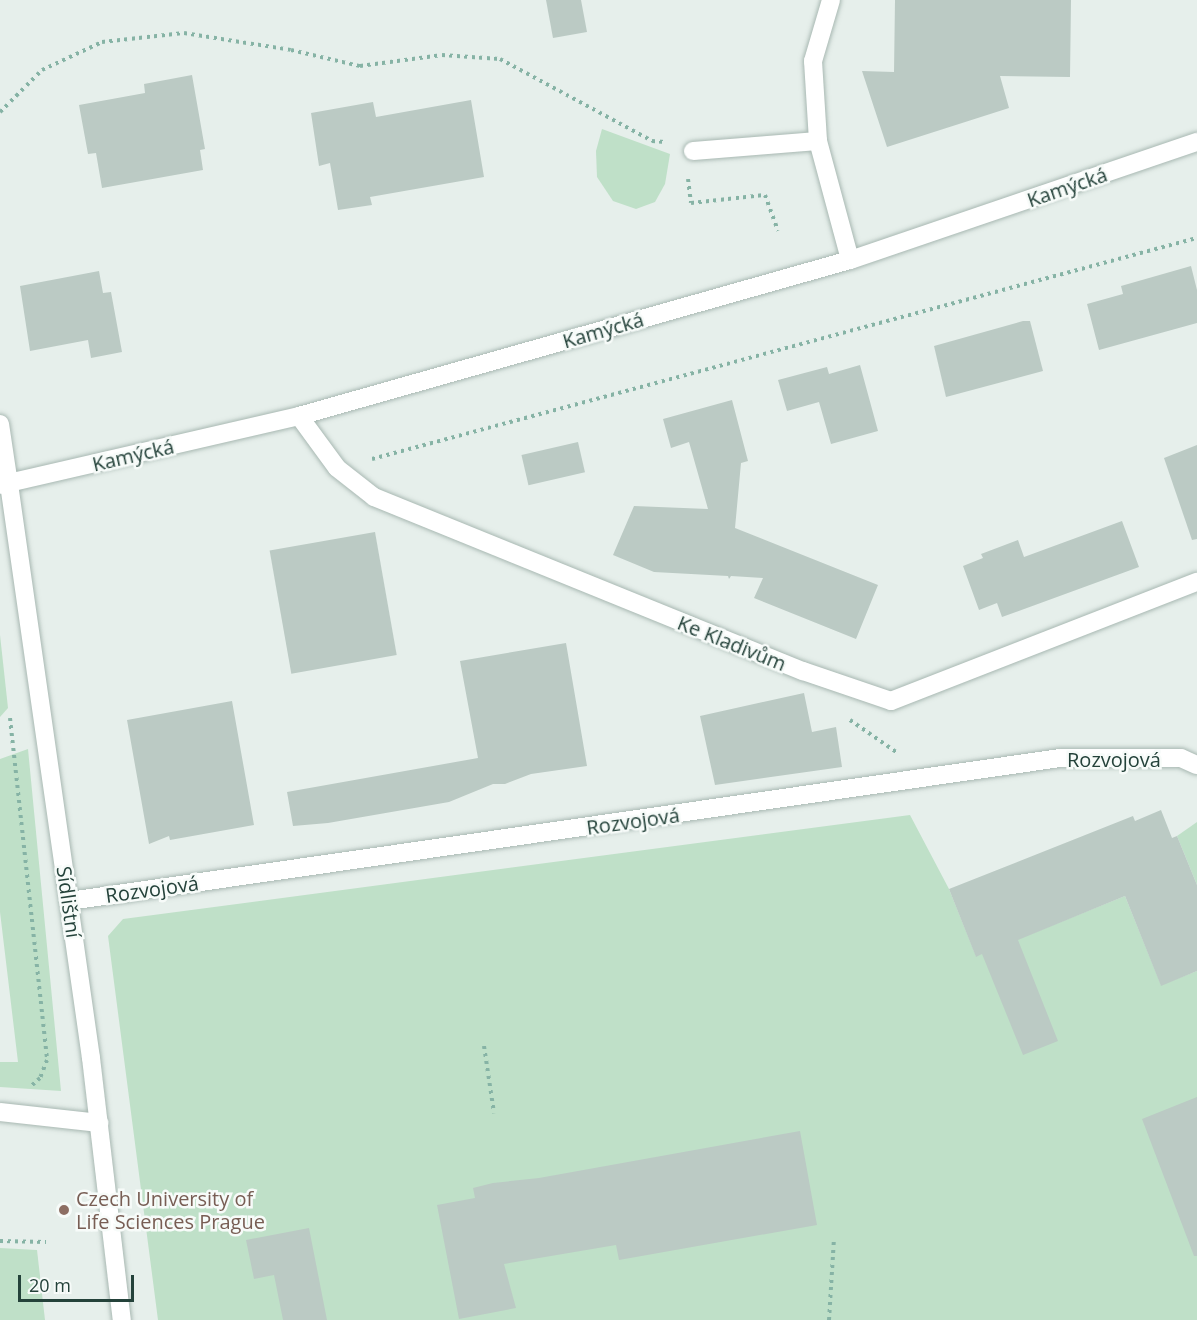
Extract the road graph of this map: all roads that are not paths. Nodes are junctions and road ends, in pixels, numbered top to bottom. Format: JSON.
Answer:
{"nodes":[{"id":1,"x":831,"y":0,"type":"edge"},
{"id":2,"x":818,"y":141,"type":"junction"},
{"id":3,"x":1197,"y":142,"type":"edge"},
{"id":4,"x":693,"y":151,"type":"dead end"},
{"id":5,"x":850,"y":260,"type":"junction"},
{"id":6,"x":299,"y":416,"type":"junction"},
{"id":7,"x":0,"y":424,"type":"edge"},
{"id":8,"x":4,"y":485,"type":"edge"},
{"id":9,"x":1197,"y":582,"type":"edge"},
{"id":10,"x":1197,"y":765,"type":"edge"},
{"id":11,"x":69,"y":901,"type":"junction"},
{"id":12,"x":0,"y":1112,"type":"edge"},
{"id":13,"x":99,"y":1123,"type":"junction"},
{"id":14,"x":122,"y":1320,"type":"edge"}],
"edges":[{"from":1,"to":2,"type":"street"},
{"from":2,"to":4,"type":"street"},
{"from":2,"to":5,"type":"street"},
{"from":3,"to":5,"type":"street","name":"Kamýcká"},
{"from":5,"to":6,"type":"street","name":"Kamýcká"},
{"from":6,"to":8,"type":"street","name":"Kamýcká"},
{"from":6,"to":9,"type":"street","name":"Ke Kladivům"},
{"from":7,"to":8,"type":"street","name":"Sídlištní"},
{"from":8,"to":11,"type":"street","name":"Sídlištní"},
{"from":10,"to":11,"type":"street","name":"Rozvojová"},
{"from":11,"to":13,"type":"street","name":"Sídlištní"},
{"from":12,"to":13,"type":"street"},
{"from":13,"to":14,"type":"street","name":"Sídlištní"}]}
